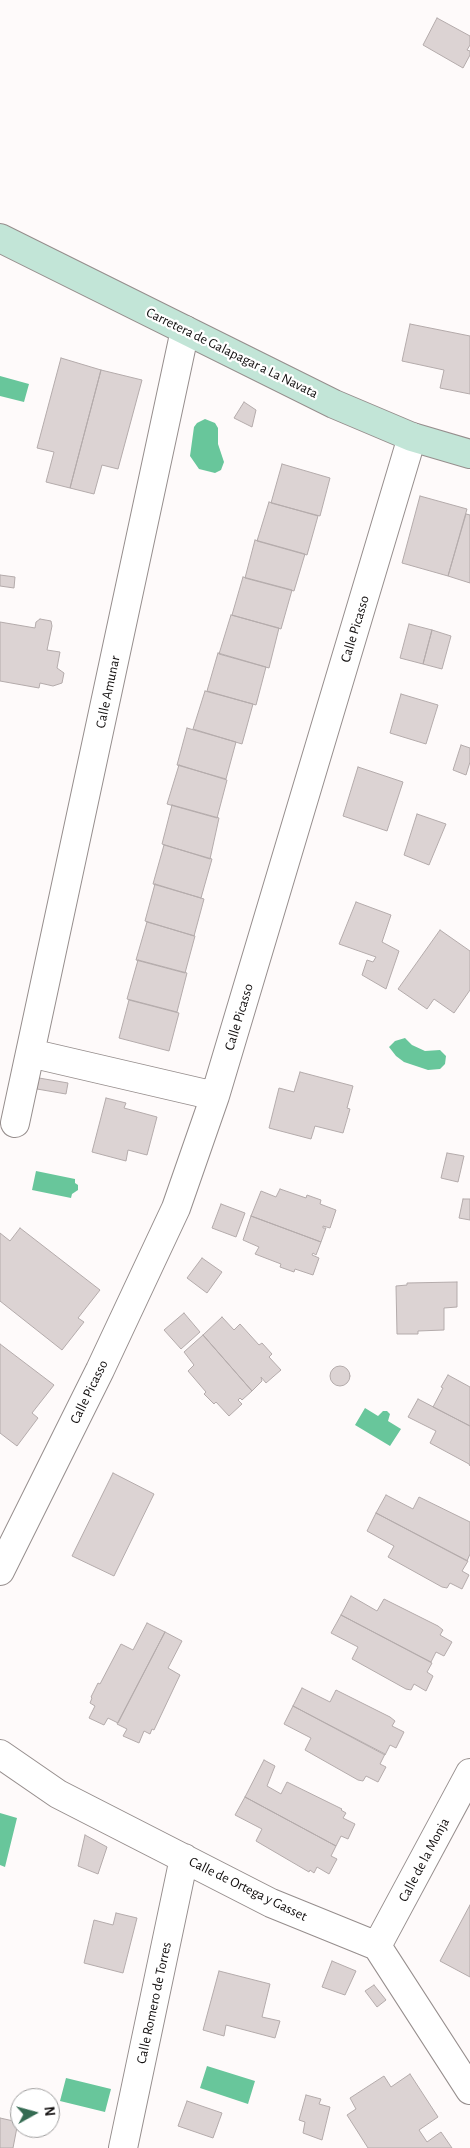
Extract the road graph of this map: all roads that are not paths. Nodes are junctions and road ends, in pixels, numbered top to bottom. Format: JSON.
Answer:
{"nodes":[{"id":1,"x":0,"y":238,"type":"edge"},
{"id":2,"x":185,"y":330,"type":"junction"},
{"id":3,"x":412,"y":437,"type":"junction"},
{"id":4,"x":470,"y":454,"type":"edge"},
{"id":5,"x":30,"y":1053,"type":"junction"},
{"id":6,"x":215,"y":1096,"type":"junction"},
{"id":7,"x":15,"y":1122,"type":"dead end"},
{"id":8,"x":0,"y":1572,"type":"edge"},
{"id":9,"x":0,"y":1754,"type":"edge"},
{"id":10,"x":470,"y":1773,"type":"edge"},
{"id":11,"x":184,"y":1858,"type":"junction"},
{"id":12,"x":377,"y":1946,"type":"junction"},
{"id":13,"x":470,"y":2090,"type":"edge"},
{"id":14,"x":123,"y":2148,"type":"edge"}],
"edges":[{"from":1,"to":2,"type":"main road","name":"Carretera de Galapagar a La Navata"},
{"from":2,"to":3,"type":"main road","name":"Carretera de Galapagar a La Navata"},
{"from":2,"to":5,"type":"street","name":"Calle Amunar"},
{"from":3,"to":4,"type":"main road","name":"Carretera de Galapagar a La Navata"},
{"from":3,"to":6,"type":"street","name":"Calle Picasso"},
{"from":5,"to":6,"type":"street"},
{"from":5,"to":7,"type":"street","name":"Calle Amunar"},
{"from":6,"to":8,"type":"street","name":"Calle Picasso"},
{"from":9,"to":11,"type":"street","name":"Calle de Ortega y Gasset"},
{"from":10,"to":12,"type":"street","name":"Calle de la Monja"},
{"from":11,"to":12,"type":"street","name":"Calle de Ortega y Gasset"},
{"from":11,"to":14,"type":"street","name":"Calle Romero de Torres"},
{"from":12,"to":13,"type":"street"}]}
